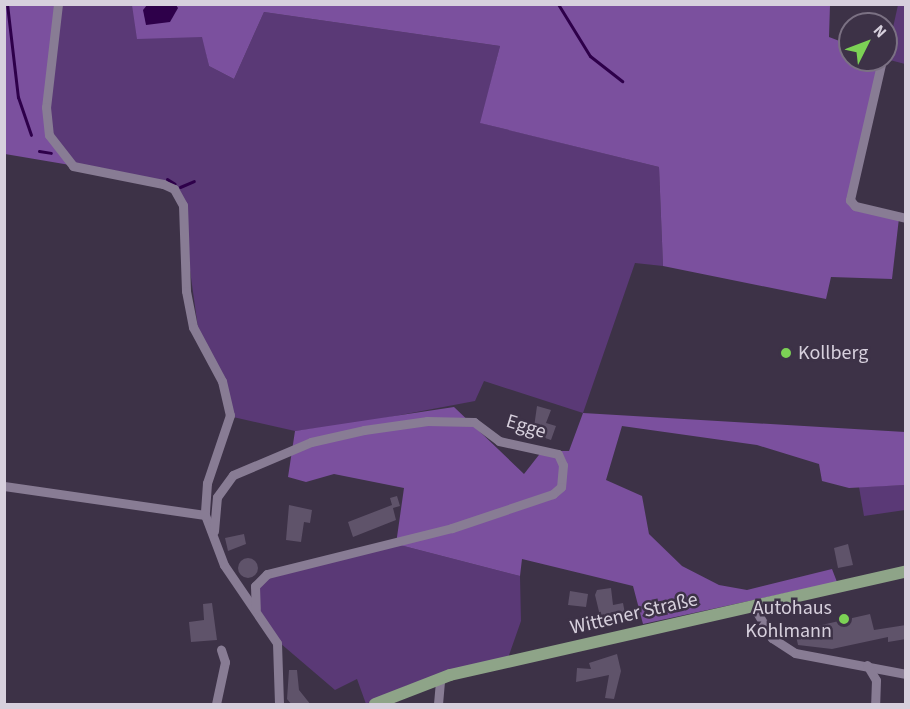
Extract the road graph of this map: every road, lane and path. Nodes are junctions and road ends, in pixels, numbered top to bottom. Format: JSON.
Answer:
{"nodes":[{"id":1,"x":58,"y":4,"type":"edge"},
{"id":2,"x":879,"y":72,"type":"edge"},
{"id":3,"x":901,"y":217,"type":"edge"},
{"id":4,"x":4,"y":486,"type":"edge"},
{"id":5,"x":205,"y":515,"type":"junction"},
{"id":6,"x":217,"y":551,"type":"junction"},
{"id":7,"x":906,"y":571,"type":"edge"},
{"id":8,"x":754,"y":607,"type":"junction"},
{"id":9,"x":256,"y":610,"type":"junction"},
{"id":10,"x":221,"y":650,"type":"dead end"},
{"id":11,"x":867,"y":665,"type":"junction"},
{"id":12,"x":906,"y":674,"type":"edge"},
{"id":13,"x":440,"y":679,"type":"junction"},
{"id":14,"x":391,"y":701,"type":"edge"},
{"id":15,"x":216,"y":705,"type":"edge"},
{"id":16,"x":279,"y":705,"type":"edge"},
{"id":17,"x":375,"y":705,"type":"edge"},
{"id":18,"x":438,"y":705,"type":"edge"},
{"id":19,"x":874,"y":705,"type":"edge"}],
"edges":[{"from":1,"to":5,"type":"street"},
{"from":2,"to":3,"type":"street"},
{"from":4,"to":5,"type":"street"},
{"from":5,"to":6,"type":"street"},
{"from":6,"to":9,"type":"street"},
{"from":6,"to":9,"type":"street","name":"Egge"},
{"from":7,"to":8,"type":"main road","name":"Wittener Straße"},
{"from":8,"to":11,"type":"street"},
{"from":8,"to":13,"type":"main road","name":"Wittener Straße"},
{"from":9,"to":16,"type":"street"},
{"from":10,"to":15,"type":"street"},
{"from":11,"to":12,"type":"street"},
{"from":11,"to":19,"type":"street"},
{"from":13,"to":14,"type":"main road","name":"Wittener Straße"},
{"from":13,"to":18,"type":"street"},
{"from":14,"to":17,"type":"main road","name":"Wittener Straße"}]}
